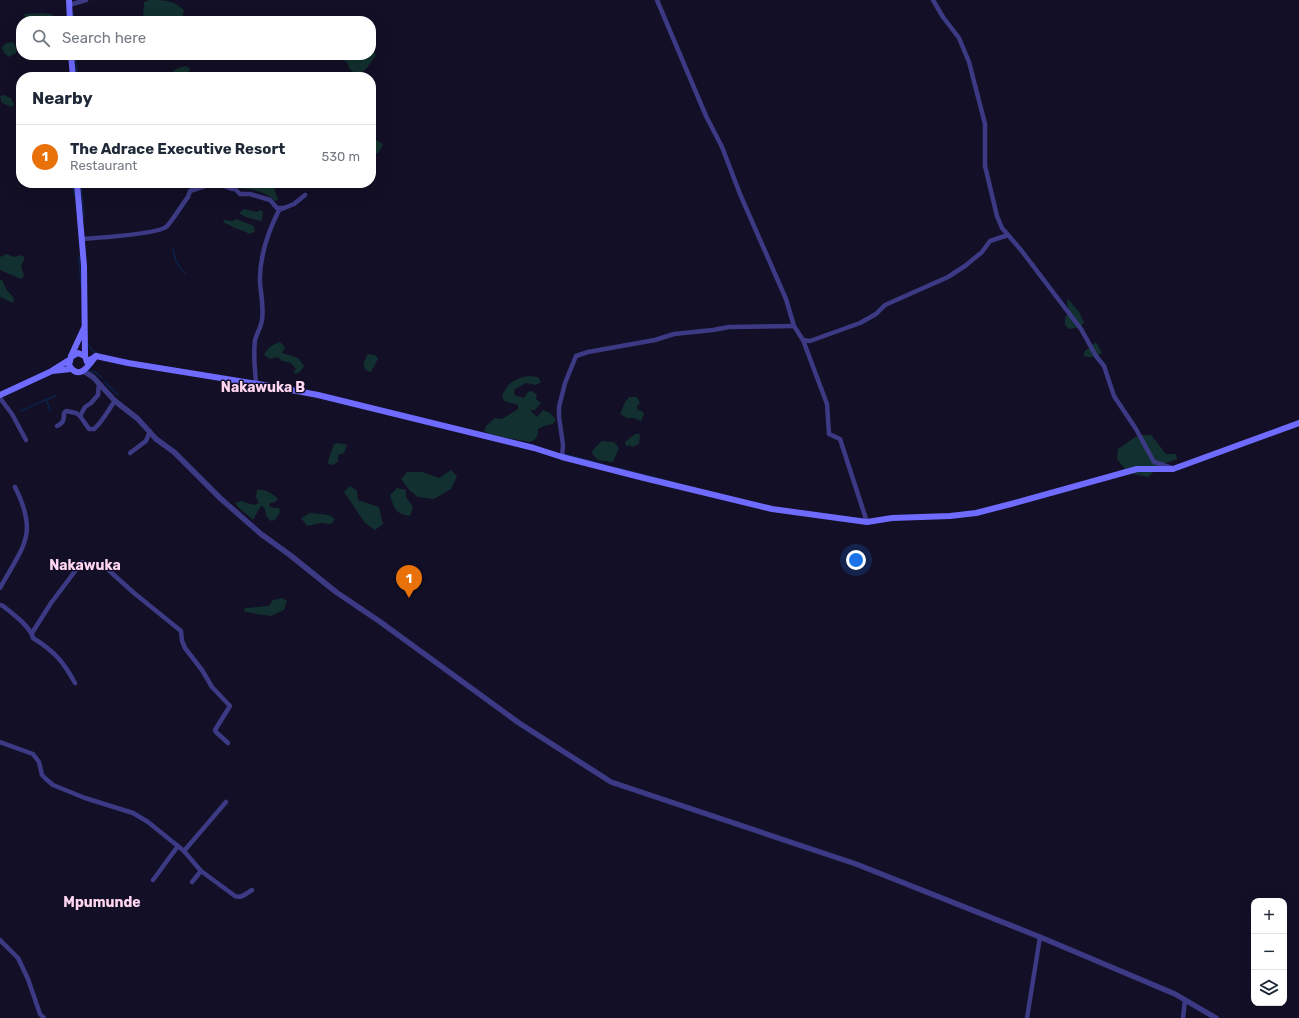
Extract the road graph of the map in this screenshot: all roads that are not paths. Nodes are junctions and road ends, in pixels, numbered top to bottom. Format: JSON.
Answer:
{"nodes":[{"id":1,"x":86,"y":0,"type":"edge"},
{"id":2,"x":657,"y":0,"type":"edge"},
{"id":3,"x":933,"y":0,"type":"edge"},
{"id":4,"x":69,"y":3,"type":"edge"},
{"id":5,"x":70,"y":16,"type":"edge"},
{"id":6,"x":72,"y":60,"type":"edge"},
{"id":7,"x":72,"y":72,"type":"edge"},
{"id":8,"x":77,"y":188,"type":"edge"},
{"id":9,"x":199,"y":188,"type":"edge"},
{"id":10,"x":234,"y":188,"type":"edge"},
{"id":11,"x":305,"y":196,"type":"dead end"},
{"id":12,"x":284,"y":208,"type":"junction"},
{"id":13,"x":1008,"y":234,"type":"junction"},
{"id":14,"x":82,"y":239,"type":"junction"},
{"id":15,"x":794,"y":326,"type":"junction"},
{"id":16,"x":85,"y":327,"type":"junction"},
{"id":17,"x":802,"y":340,"type":"junction"},
{"id":18,"x":85,"y":356,"type":"junction"},
{"id":19,"x":96,"y":356,"type":"junction"},
{"id":20,"x":70,"y":358,"type":"junction"},
{"id":21,"x":71,"y":369,"type":"junction"},
{"id":22,"x":52,"y":371,"type":"junction"},
{"id":23,"x":83,"y":372,"type":"junction"},
{"id":24,"x":99,"y":384,"type":"junction"},
{"id":25,"x":256,"y":384,"type":"junction"},
{"id":26,"x":0,"y":397,"type":"edge"},
{"id":27,"x":116,"y":401,"type":"junction"},
{"id":28,"x":80,"y":416,"type":"junction"},
{"id":29,"x":1299,"y":423,"type":"edge"},
{"id":30,"x":57,"y":426,"type":"dead end"},
{"id":31,"x":150,"y":431,"type":"junction"},
{"id":32,"x":26,"y":440,"type":"dead end"},
{"id":33,"x":130,"y":453,"type":"dead end"},
{"id":34,"x":562,"y":457,"type":"junction"},
{"id":35,"x":1173,"y":469,"type":"junction"},
{"id":36,"x":15,"y":487,"type":"dead end"},
{"id":37,"x":867,"y":522,"type":"junction"},
{"id":38,"x":0,"y":588,"type":"edge"},
{"id":39,"x":0,"y":605,"type":"edge"},
{"id":40,"x":32,"y":633,"type":"junction"},
{"id":41,"x":75,"y":683,"type":"dead end"},
{"id":42,"x":0,"y":742,"type":"edge"},
{"id":43,"x":228,"y":743,"type":"dead end"},
{"id":44,"x":226,"y":802,"type":"dead end"},
{"id":45,"x":178,"y":846,"type":"junction"},
{"id":46,"x":184,"y":851,"type":"junction"},
{"id":47,"x":201,"y":871,"type":"junction"},
{"id":48,"x":153,"y":880,"type":"dead end"},
{"id":49,"x":192,"y":882,"type":"dead end"},
{"id":50,"x":252,"y":890,"type":"dead end"},
{"id":51,"x":1040,"y":937,"type":"junction"},
{"id":52,"x":0,"y":940,"type":"edge"},
{"id":53,"x":1185,"y":1000,"type":"junction"},
{"id":54,"x":44,"y":1018,"type":"edge"},
{"id":55,"x":1027,"y":1018,"type":"edge"},
{"id":56,"x":1183,"y":1018,"type":"edge"},
{"id":57,"x":1216,"y":1018,"type":"edge"}],
"edges":[{"from":1,"to":4,"type":"street"},
{"from":2,"to":15,"type":"street"},
{"from":3,"to":13,"type":"street"},
{"from":4,"to":5,"type":"main road"},
{"from":6,"to":7,"type":"main road"},
{"from":8,"to":14,"type":"main road"},
{"from":9,"to":14,"type":"street"},
{"from":10,"to":12,"type":"street"},
{"from":11,"to":12,"type":"street"},
{"from":12,"to":25,"type":"street"},
{"from":13,"to":17,"type":"street"},
{"from":13,"to":35,"type":"street"},
{"from":14,"to":16,"type":"main road"},
{"from":15,"to":17,"type":"street"},
{"from":15,"to":34,"type":"street"},
{"from":16,"to":18,"type":"main road"},
{"from":16,"to":20,"type":"main road"},
{"from":17,"to":37,"type":"street"},
{"from":18,"to":19,"type":"main road"},
{"from":18,"to":20,"type":"main road"},
{"from":19,"to":23,"type":"main road"},
{"from":19,"to":25,"type":"main road"},
{"from":20,"to":21,"type":"main road"},
{"from":20,"to":22,"type":"main road"},
{"from":21,"to":22,"type":"main road"},
{"from":21,"to":23,"type":"main road"},
{"from":22,"to":26,"type":"main road"},
{"from":23,"to":24,"type":"street"},
{"from":24,"to":27,"type":"street"},
{"from":24,"to":28,"type":"street"},
{"from":25,"to":34,"type":"main road"},
{"from":26,"to":32,"type":"street"},
{"from":27,"to":28,"type":"street"},
{"from":27,"to":31,"type":"street"},
{"from":28,"to":30,"type":"street"},
{"from":29,"to":35,"type":"main road"},
{"from":31,"to":33,"type":"street"},
{"from":31,"to":51,"type":"street"},
{"from":34,"to":37,"type":"main road"},
{"from":35,"to":37,"type":"main road"},
{"from":36,"to":38,"type":"street"},
{"from":39,"to":40,"type":"street"},
{"from":40,"to":41,"type":"street"},
{"from":40,"to":43,"type":"street"},
{"from":42,"to":45,"type":"street"},
{"from":44,"to":46,"type":"street"},
{"from":45,"to":46,"type":"street"},
{"from":45,"to":48,"type":"street"},
{"from":46,"to":47,"type":"street"},
{"from":47,"to":49,"type":"street"},
{"from":47,"to":50,"type":"street"},
{"from":51,"to":53,"type":"street"},
{"from":51,"to":55,"type":"street"},
{"from":52,"to":54,"type":"street"},
{"from":53,"to":56,"type":"street"},
{"from":53,"to":57,"type":"street"}]}
